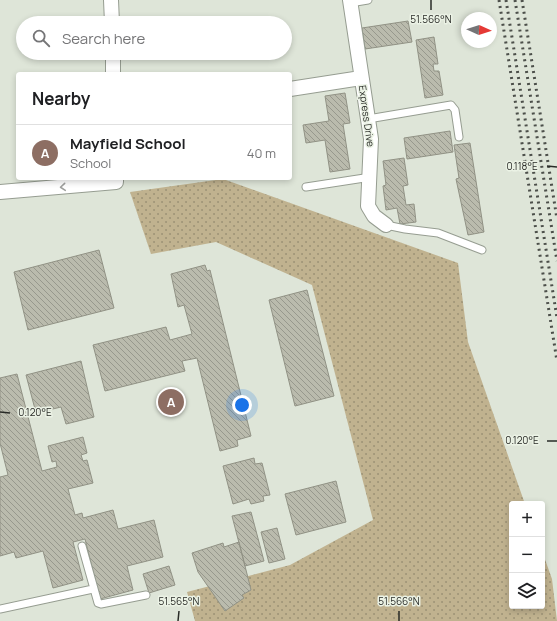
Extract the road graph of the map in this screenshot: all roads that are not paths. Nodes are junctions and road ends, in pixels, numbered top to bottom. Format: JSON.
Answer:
{"nodes":[{"id":1,"x":112,"y":0,"type":"edge"},
{"id":2,"x":368,"y":0,"type":"edge"},
{"id":3,"x":350,"y":2,"type":"edge"},
{"id":4,"x":112,"y":16,"type":"edge"},
{"id":5,"x":113,"y":60,"type":"edge"},
{"id":6,"x":113,"y":72,"type":"edge"},
{"id":7,"x":361,"y":78,"type":"junction"},
{"id":8,"x":292,"y":89,"type":"edge"},
{"id":9,"x":368,"y":119,"type":"junction"},
{"id":10,"x":460,"y":137,"type":"dead end"},
{"id":11,"x":371,"y":177,"type":"junction"},
{"id":12,"x":116,"y":180,"type":"edge"},
{"id":13,"x":306,"y":187,"type":"dead end"},
{"id":14,"x":0,"y":192,"type":"edge"},
{"id":15,"x":386,"y":225,"type":"joint"},
{"id":16,"x":482,"y":250,"type":"dead end"},
{"id":17,"x":82,"y":546,"type":"dead end"},
{"id":18,"x":93,"y":589,"type":"junction"},
{"id":19,"x":146,"y":595,"type":"dead end"},
{"id":20,"x":0,"y":610,"type":"edge"}],
"edges":[{"from":1,"to":4,"type":"street"},
{"from":2,"to":3,"type":"lane"},
{"from":3,"to":7,"type":"street","name":"Express Drive"},
{"from":5,"to":6,"type":"street"},
{"from":7,"to":8,"type":"street"},
{"from":7,"to":9,"type":"street","name":"Express Drive"},
{"from":9,"to":10,"type":"lane"},
{"from":9,"to":11,"type":"street","name":"Express Drive"},
{"from":11,"to":13,"type":"lane"},
{"from":11,"to":15,"type":"street","name":"Express Drive"},
{"from":12,"to":14,"type":"street","one_way":true},
{"from":15,"to":16,"type":"lane"},
{"from":17,"to":18,"type":"lane"},
{"from":18,"to":19,"type":"lane"},
{"from":18,"to":20,"type":"lane"}]}
